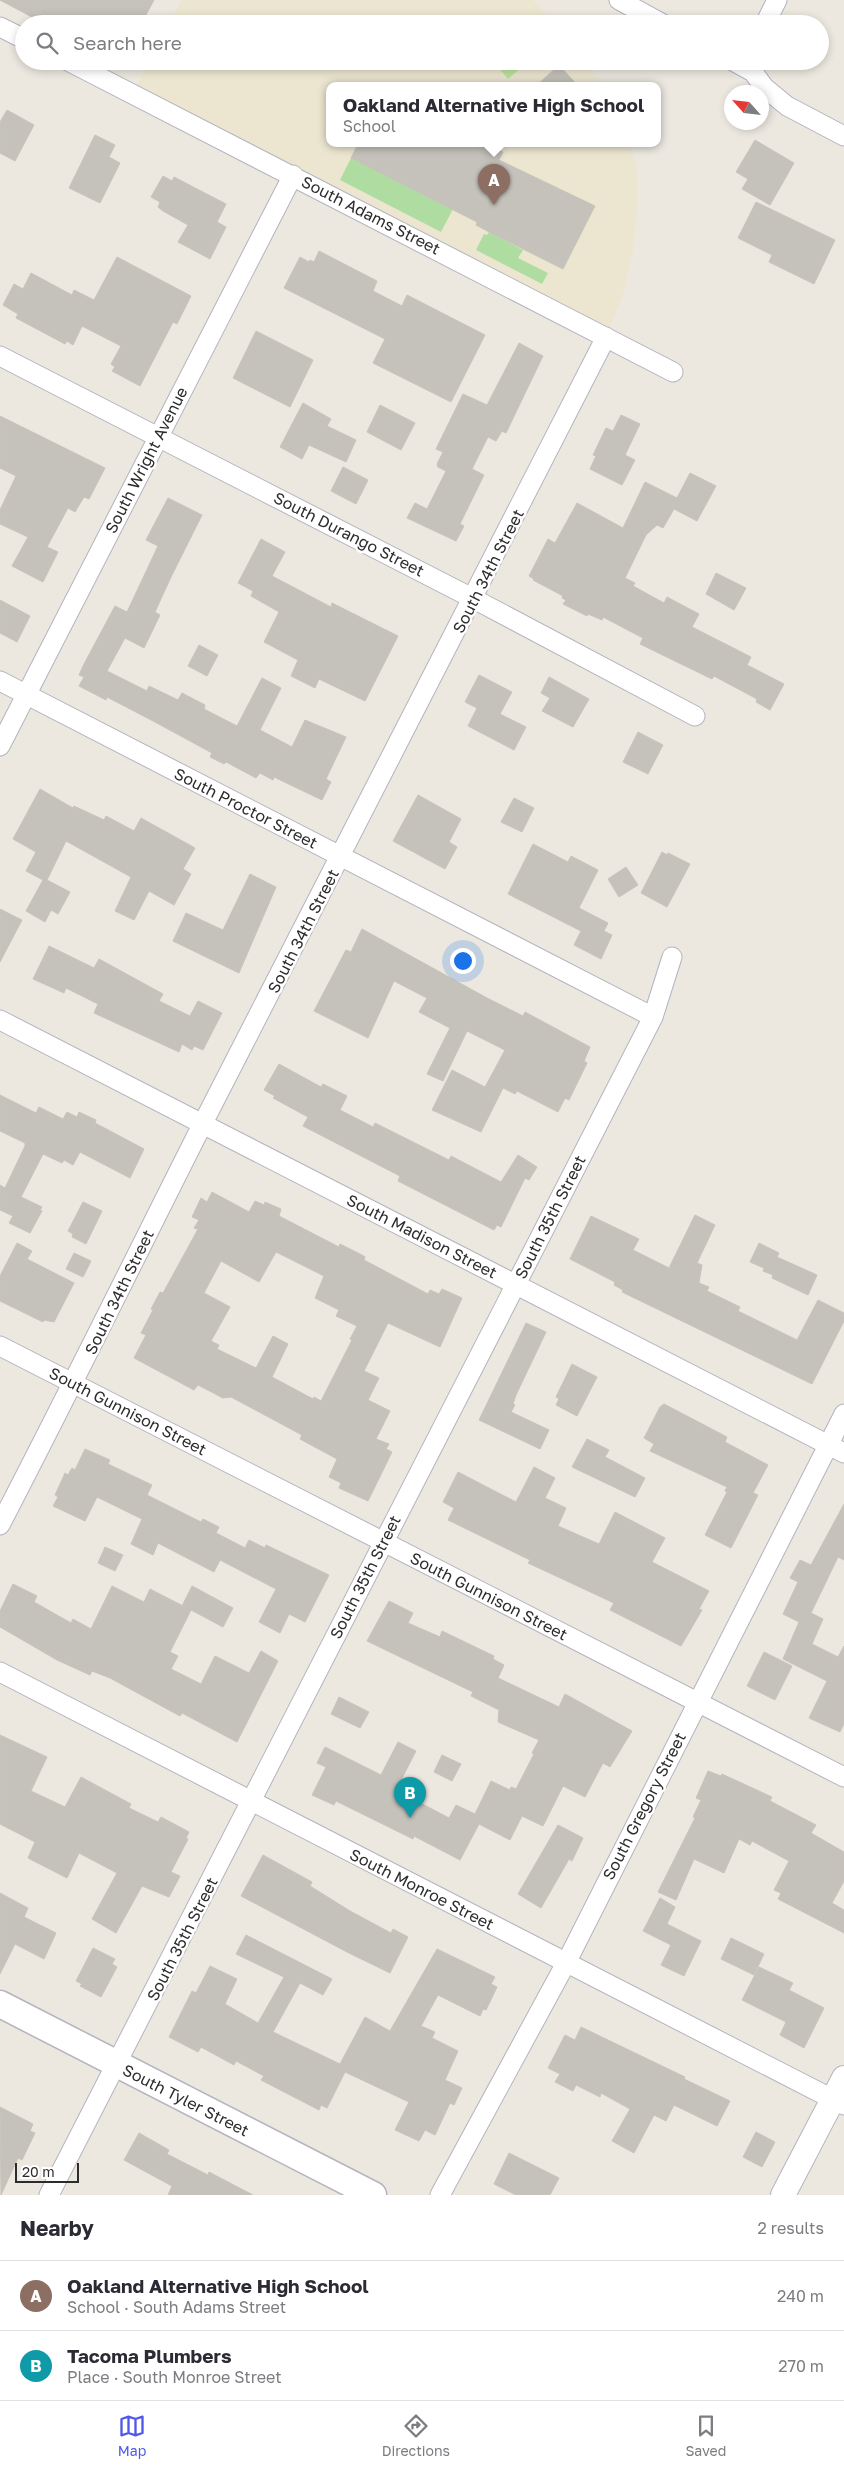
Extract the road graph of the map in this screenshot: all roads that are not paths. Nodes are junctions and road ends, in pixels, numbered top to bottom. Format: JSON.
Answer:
{"nodes":[{"id":1,"x":619,"y":0,"type":"edge"},
{"id":2,"x":777,"y":0,"type":"edge"},
{"id":3,"x":646,"y":15,"type":"edge"},
{"id":4,"x":770,"y":15,"type":"edge"},
{"id":5,"x":0,"y":27,"type":"edge"},
{"id":6,"x":15,"y":34,"type":"edge"},
{"id":7,"x":86,"y":70,"type":"edge"},
{"id":8,"x":754,"y":70,"type":"edge"},
{"id":9,"x":844,"y":136,"type":"edge"},
{"id":10,"x":293,"y":175,"type":"junction"},
{"id":11,"x":606,"y":337,"type":"junction"},
{"id":12,"x":0,"y":356,"type":"edge"},
{"id":13,"x":673,"y":372,"type":"dead end"},
{"id":14,"x":158,"y":436,"type":"junction"},
{"id":15,"x":474,"y":599,"type":"junction"},
{"id":16,"x":0,"y":681,"type":"edge"},
{"id":17,"x":26,"y":694,"type":"junction"},
{"id":18,"x":695,"y":716,"type":"dead end"},
{"id":19,"x":0,"y":746,"type":"edge"},
{"id":20,"x":341,"y":857,"type":"junction"},
{"id":21,"x":672,"y":956,"type":"dead end"},
{"id":22,"x":653,"y":1017,"type":"junction"},
{"id":23,"x":0,"y":1020,"type":"edge"},
{"id":24,"x":203,"y":1123,"type":"junction"},
{"id":25,"x":516,"y":1284,"type":"junction"},
{"id":26,"x":0,"y":1346,"type":"edge"},
{"id":27,"x":74,"y":1384,"type":"junction"},
{"id":28,"x":844,"y":1414,"type":"edge"},
{"id":29,"x":836,"y":1448,"type":"edge"},
{"id":30,"x":0,"y":1525,"type":"edge"},
{"id":31,"x":383,"y":1542,"type":"junction"},
{"id":32,"x":0,"y":1672,"type":"edge"},
{"id":33,"x":696,"y":1702,"type":"junction"},
{"id":34,"x":844,"y":1778,"type":"edge"},
{"id":35,"x":252,"y":1802,"type":"junction"},
{"id":36,"x":566,"y":1963,"type":"junction"},
{"id":37,"x":0,"y":2004,"type":"edge"},
{"id":38,"x":117,"y":2065,"type":"junction"},
{"id":39,"x":844,"y":2078,"type":"edge"},
{"id":40,"x":838,"y":2102,"type":"edge"},
{"id":41,"x":49,"y":2195,"type":"edge"},
{"id":42,"x":373,"y":2195,"type":"edge"},
{"id":43,"x":440,"y":2195,"type":"edge"},
{"id":44,"x":783,"y":2195,"type":"edge"}],
"edges":[{"from":1,"to":3,"type":"street"},
{"from":2,"to":4,"type":"street"},
{"from":5,"to":6,"type":"street"},
{"from":7,"to":10,"type":"street","name":"South Adams Street"},
{"from":8,"to":9,"type":"street"},
{"from":10,"to":11,"type":"street","name":"South Adams Street"},
{"from":10,"to":14,"type":"street","name":"South Wright Avenue"},
{"from":11,"to":13,"type":"street","name":"South Adams Street"},
{"from":11,"to":15,"type":"street","name":"South 34th Street"},
{"from":12,"to":14,"type":"street","name":"South Durango Street"},
{"from":14,"to":15,"type":"street","name":"South Durango Street"},
{"from":14,"to":17,"type":"street","name":"South Wright Avenue"},
{"from":15,"to":18,"type":"street","name":"South Durango Street"},
{"from":15,"to":20,"type":"street","name":"South 34th Street"},
{"from":16,"to":17,"type":"street","name":"South Proctor Street"},
{"from":17,"to":19,"type":"street","name":"South Wright Avenue"},
{"from":17,"to":20,"type":"street","name":"South Proctor Street"},
{"from":20,"to":22,"type":"street","name":"South Proctor Street"},
{"from":20,"to":24,"type":"street","name":"South 34th Street"},
{"from":21,"to":22,"type":"street","name":"South 35th Street"},
{"from":22,"to":25,"type":"street","name":"South 35th Street"},
{"from":23,"to":24,"type":"street","name":"South Madison Street"},
{"from":24,"to":25,"type":"street","name":"South Madison Street"},
{"from":24,"to":27,"type":"street","name":"South 34th Street"},
{"from":25,"to":29,"type":"street","name":"South Madison Street"},
{"from":25,"to":31,"type":"street","name":"South 35th Street"},
{"from":26,"to":27,"type":"street","name":"South Gunnison Street"},
{"from":27,"to":30,"type":"street","name":"South 34th Street"},
{"from":27,"to":31,"type":"street","name":"South Gunnison Street"},
{"from":28,"to":29,"type":"street","name":"South Gregory Street"},
{"from":29,"to":33,"type":"street","name":"South Gregory Street"},
{"from":31,"to":33,"type":"street","name":"South Gunnison Street"},
{"from":31,"to":35,"type":"street","name":"South 35th Street"},
{"from":32,"to":35,"type":"street","name":"South Monroe Street"},
{"from":33,"to":34,"type":"street","name":"South Gunnison Street"},
{"from":33,"to":36,"type":"street","name":"South Gregory Street"},
{"from":35,"to":36,"type":"street","name":"South Monroe Street"},
{"from":35,"to":38,"type":"street","name":"South 35th Street"},
{"from":36,"to":40,"type":"street","name":"South Monroe Street"},
{"from":36,"to":43,"type":"street","name":"South Gregory Street"},
{"from":37,"to":38,"type":"main road","name":"South Tyler Street"},
{"from":38,"to":41,"type":"street","name":"South 35th Street"},
{"from":38,"to":42,"type":"main road","name":"South Tyler Street"},
{"from":39,"to":40,"type":"street"},
{"from":40,"to":44,"type":"street"}]}
